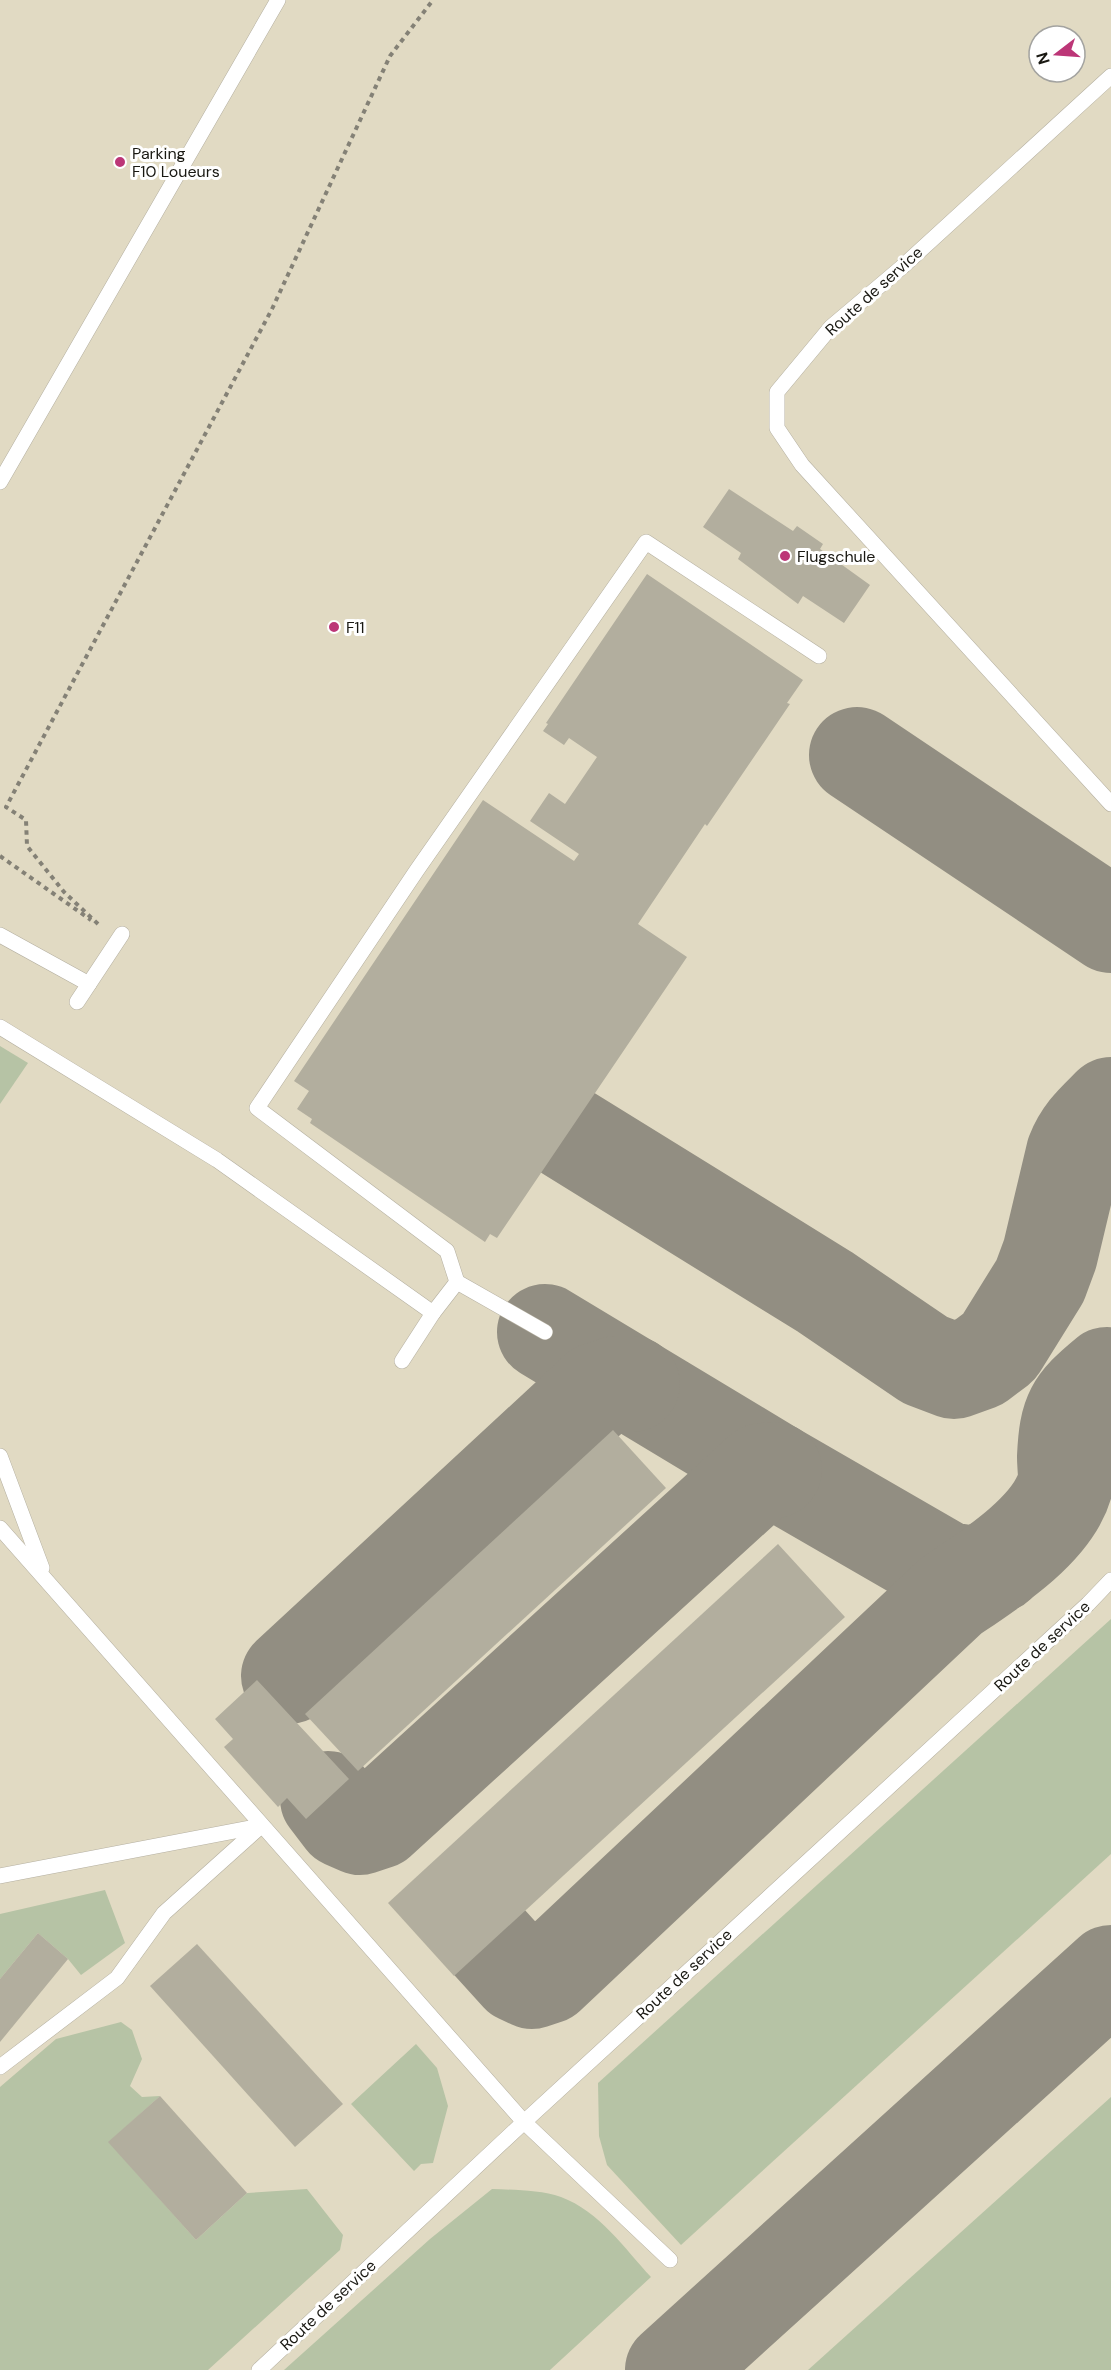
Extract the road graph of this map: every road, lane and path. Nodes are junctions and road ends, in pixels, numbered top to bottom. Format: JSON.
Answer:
{"nodes":[{"id":1,"x":278,"y":0,"type":"edge"},
{"id":2,"x":434,"y":0,"type":"edge"},
{"id":3,"x":1111,"y":76,"type":"edge"},
{"id":4,"x":0,"y":482,"type":"edge"},
{"id":5,"x":819,"y":656,"type":"dead end"},
{"id":6,"x":1111,"y":804,"type":"edge"},
{"id":7,"x":0,"y":856,"type":"edge"},
{"id":8,"x":0,"y":934,"type":"edge"},
{"id":9,"x":122,"y":934,"type":"dead end"},
{"id":10,"x":88,"y":984,"type":"junction"},
{"id":11,"x":77,"y":1002,"type":"dead end"},
{"id":12,"x":0,"y":1027,"type":"edge"},
{"id":13,"x":457,"y":1282,"type":"junction"},
{"id":14,"x":433,"y":1313,"type":"junction"},
{"id":15,"x":544,"y":1332,"type":"dead end"},
{"id":16,"x":402,"y":1361,"type":"dead end"},
{"id":17,"x":0,"y":1456,"type":"edge"},
{"id":18,"x":0,"y":1528,"type":"edge"},
{"id":19,"x":45,"y":1577,"type":"junction"},
{"id":20,"x":1111,"y":1580,"type":"edge"},
{"id":21,"x":261,"y":1826,"type":"junction"},
{"id":22,"x":0,"y":1876,"type":"edge"},
{"id":23,"x":0,"y":2067,"type":"edge"},
{"id":24,"x":524,"y":2122,"type":"junction"},
{"id":25,"x":670,"y":2260,"type":"dead end"},
{"id":26,"x":259,"y":2370,"type":"edge"}],
"edges":[{"from":1,"to":4,"type":"lane"},
{"from":2,"to":7,"type":"path"},
{"from":3,"to":6,"type":"lane","name":"Route de service"},
{"from":5,"to":13,"type":"lane"},
{"from":8,"to":10,"type":"lane"},
{"from":9,"to":10,"type":"lane"},
{"from":10,"to":11,"type":"lane"},
{"from":12,"to":14,"type":"lane"},
{"from":13,"to":14,"type":"lane"},
{"from":13,"to":15,"type":"lane"},
{"from":14,"to":16,"type":"lane"},
{"from":17,"to":19,"type":"lane"},
{"from":18,"to":19,"type":"lane"},
{"from":19,"to":21,"type":"lane"},
{"from":20,"to":24,"type":"lane","name":"Route de service"},
{"from":21,"to":22,"type":"lane"},
{"from":21,"to":23,"type":"lane"},
{"from":21,"to":24,"type":"lane"},
{"from":24,"to":25,"type":"lane"},
{"from":24,"to":26,"type":"lane","name":"Route de service"}]}
